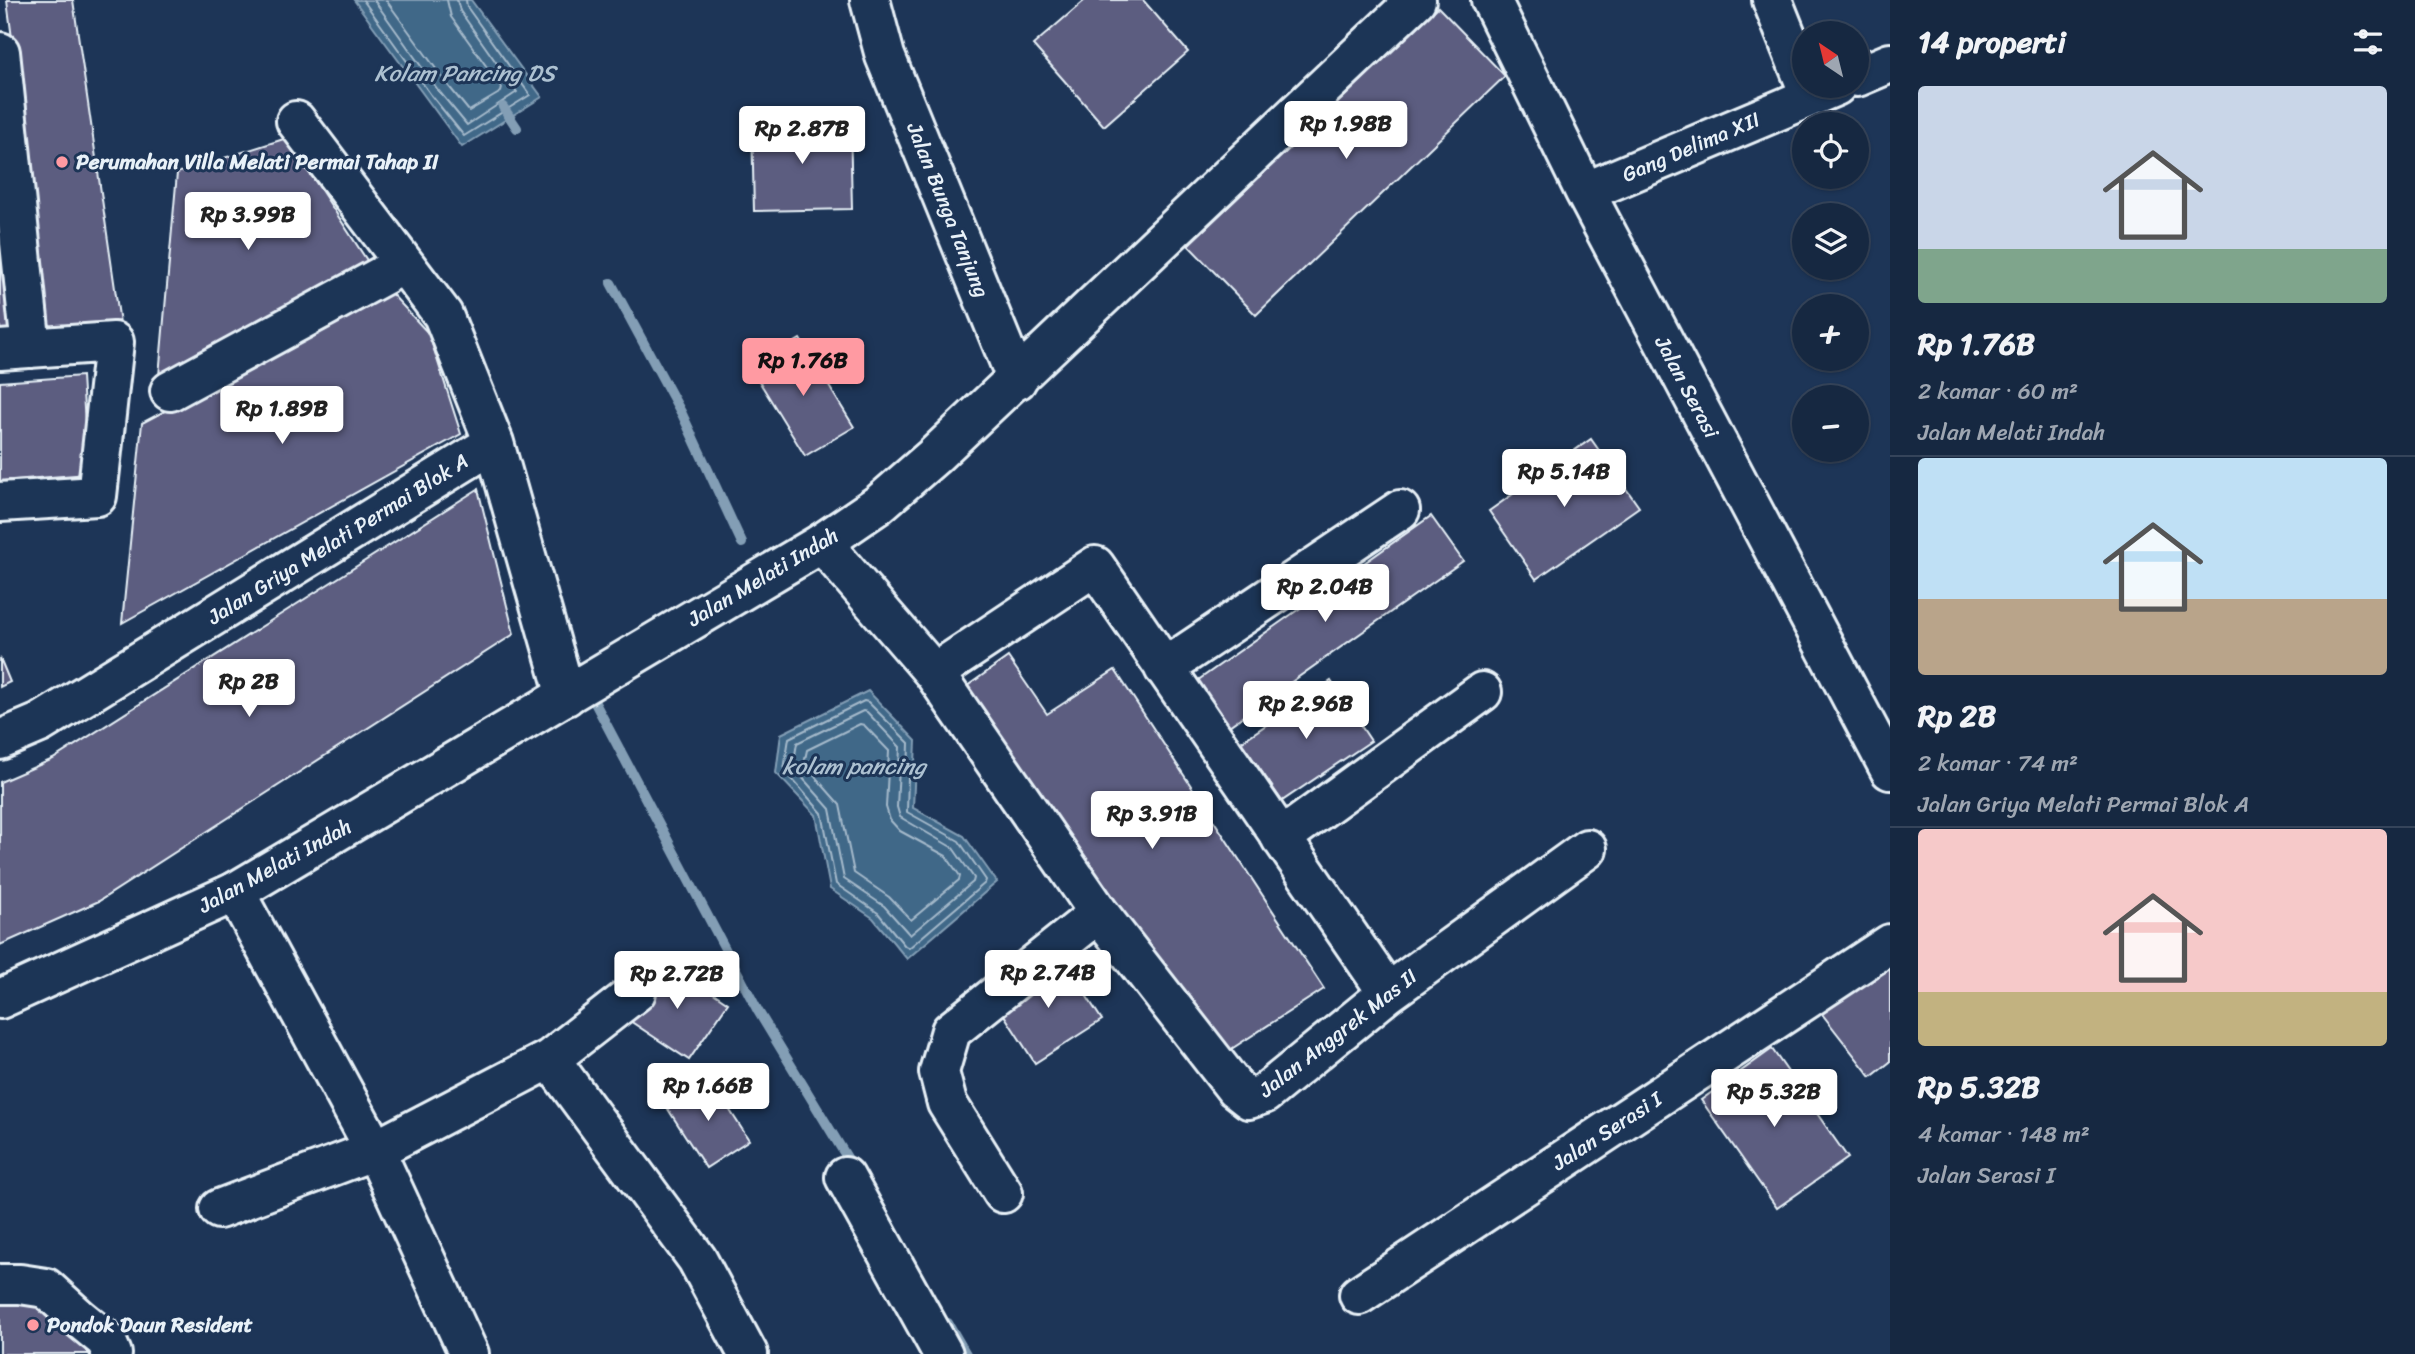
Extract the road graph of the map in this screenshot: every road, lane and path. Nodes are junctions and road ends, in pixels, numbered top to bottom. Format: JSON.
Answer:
{"nodes":[{"id":1,"x":870,"y":0,"type":"edge"},
{"id":2,"x":1416,"y":0,"type":"edge"},
{"id":3,"x":1491,"y":0,"type":"edge"},
{"id":4,"x":1772,"y":0,"type":"edge"},
{"id":5,"x":1792,"y":41,"type":"edge"},
{"id":6,"x":0,"y":52,"type":"edge"},
{"id":7,"x":1890,"y":63,"type":"edge"},
{"id":8,"x":1869,"y":72,"type":"edge"},
{"id":9,"x":1792,"y":97,"type":"edge"},
{"id":10,"x":296,"y":121,"type":"dead end"},
{"id":11,"x":7,"y":189,"type":"edge"},
{"id":12,"x":1585,"y":192,"type":"junction"},
{"id":13,"x":404,"y":264,"type":"junction"},
{"id":14,"x":15,"y":349,"type":"edge"},
{"id":15,"x":1017,"y":380,"type":"junction"},
{"id":16,"x":170,"y":391,"type":"dead end"},
{"id":17,"x":494,"y":443,"type":"junction"},
{"id":18,"x":0,"y":502,"type":"edge"},
{"id":19,"x":1400,"y":510,"type":"dead end"},
{"id":20,"x":822,"y":543,"type":"junction"},
{"id":21,"x":1164,"y":668,"type":"junction"},
{"id":22,"x":934,"y":673,"type":"junction"},
{"id":23,"x":1482,"y":692,"type":"dead end"},
{"id":24,"x":566,"y":696,"type":"junction"},
{"id":25,"x":0,"y":740,"type":"edge"},
{"id":26,"x":1890,"y":770,"type":"edge"},
{"id":27,"x":1281,"y":838,"type":"junction"},
{"id":28,"x":1587,"y":849,"type":"dead end"},
{"id":29,"x":235,"y":892,"type":"junction"},
{"id":30,"x":1099,"y":913,"type":"junction"},
{"id":31,"x":1890,"y":944,"type":"edge"},
{"id":32,"x":636,"y":992,"type":"dead end"},
{"id":33,"x":1388,"y":993,"type":"junction"},
{"id":34,"x":0,"y":999,"type":"edge"},
{"id":35,"x":550,"y":1059,"type":"junction"},
{"id":36,"x":374,"y":1150,"type":"junction"},
{"id":37,"x":845,"y":1177,"type":"dead end"},
{"id":38,"x":1003,"y":1193,"type":"dead end"},
{"id":39,"x":219,"y":1209,"type":"dead end"},
{"id":40,"x":0,"y":1284,"type":"edge"},
{"id":41,"x":1359,"y":1295,"type":"dead end"},
{"id":42,"x":112,"y":1354,"type":"edge"},
{"id":43,"x":469,"y":1354,"type":"edge"},
{"id":44,"x":748,"y":1354,"type":"edge"},
{"id":45,"x":943,"y":1354,"type":"edge"}],
"edges":[{"from":1,"to":15,"type":"street","name":"Jalan Bunga Tanjung"},
{"from":2,"to":15,"type":"street","name":"Jalan Melati Indah"},
{"from":3,"to":12,"type":"street","name":"Jalan Serasi"},
{"from":4,"to":5,"type":"street"},
{"from":6,"to":11,"type":"street"},
{"from":7,"to":8,"type":"street"},
{"from":9,"to":12,"type":"street","name":"Gang Delima XII"},
{"from":10,"to":13,"type":"street"},
{"from":11,"to":14,"type":"street"},
{"from":12,"to":26,"type":"street","name":"Jalan Serasi"},
{"from":13,"to":16,"type":"street"},
{"from":13,"to":17,"type":"street"},
{"from":14,"to":18,"type":"street"},
{"from":15,"to":20,"type":"street","name":"Jalan Melati Indah"},
{"from":17,"to":24,"type":"street"},
{"from":17,"to":25,"type":"street","name":"Jalan Griya Melati Permai Blok A"},
{"from":19,"to":21,"type":"street"},
{"from":20,"to":22,"type":"street","name":"Jalan Anggrek Mas II"},
{"from":20,"to":24,"type":"street","name":"Jalan Melati Indah"},
{"from":21,"to":22,"type":"street"},
{"from":21,"to":27,"type":"street"},
{"from":22,"to":30,"type":"street","name":"Jalan Anggrek Mas II"},
{"from":23,"to":27,"type":"street"},
{"from":24,"to":29,"type":"street","name":"Jalan Melati Indah"},
{"from":27,"to":33,"type":"street"},
{"from":28,"to":33,"type":"street","name":"Jalan Anggrek Mas II"},
{"from":29,"to":34,"type":"street","name":"Jalan Melati Indah"},
{"from":29,"to":36,"type":"street"},
{"from":30,"to":33,"type":"street","name":"Jalan Anggrek Mas II"},
{"from":30,"to":38,"type":"street"},
{"from":31,"to":41,"type":"street","name":"Jalan Serasi I"},
{"from":32,"to":35,"type":"street"},
{"from":35,"to":36,"type":"street"},
{"from":35,"to":44,"type":"street"},
{"from":36,"to":39,"type":"street"},
{"from":36,"to":43,"type":"street"},
{"from":37,"to":45,"type":"street"},
{"from":40,"to":42,"type":"street"}]}
